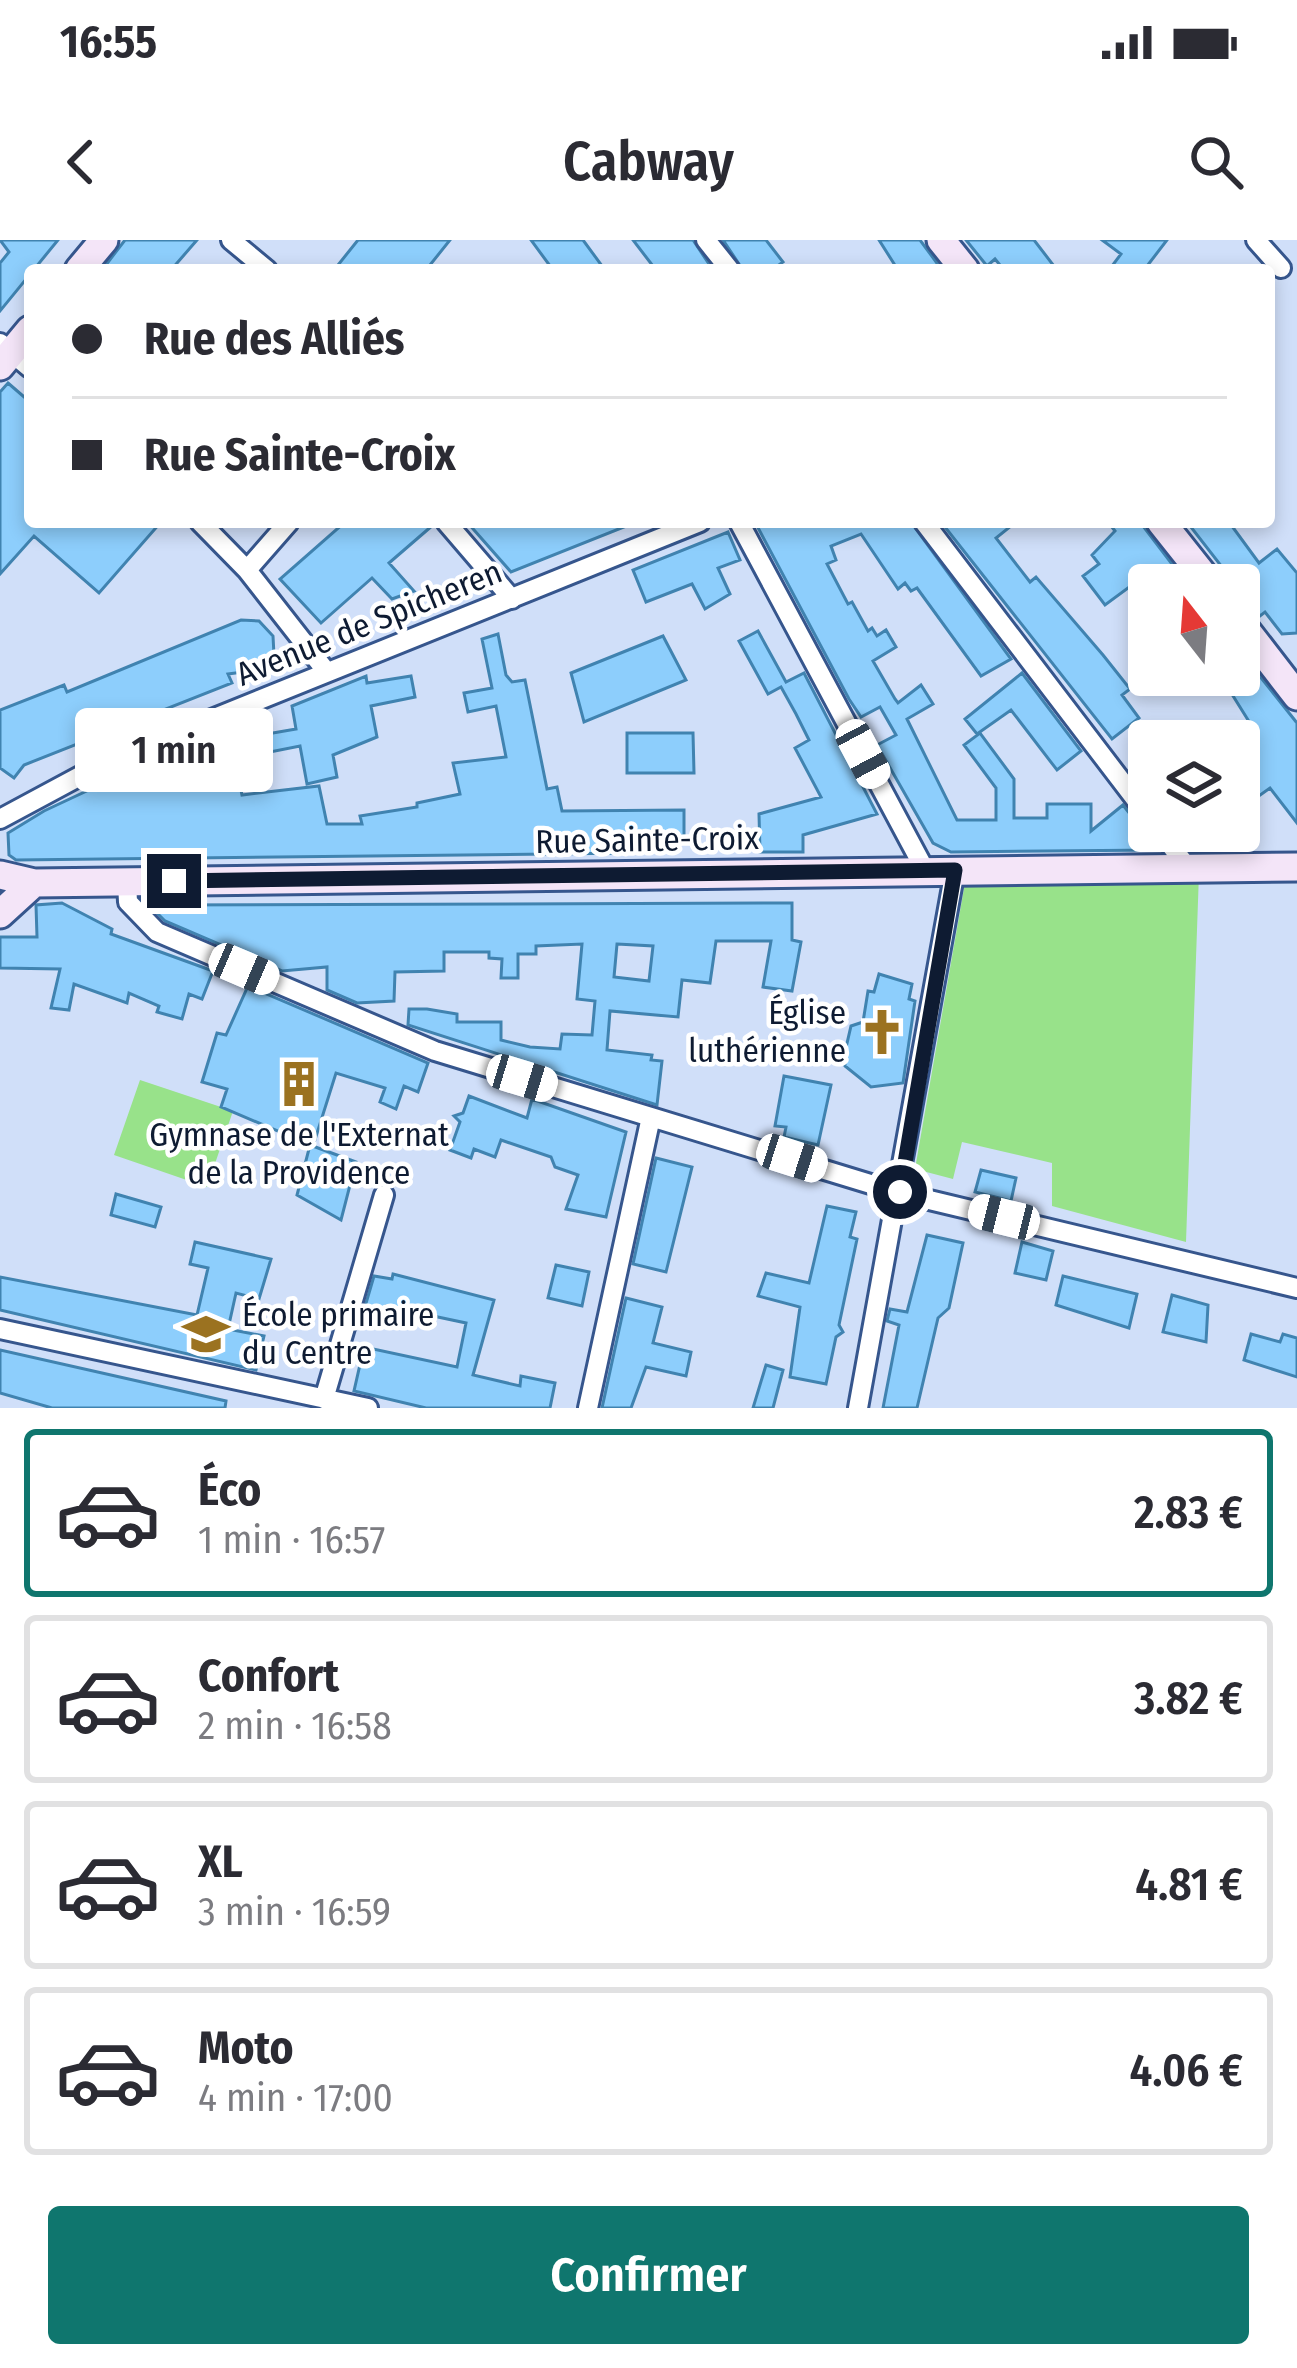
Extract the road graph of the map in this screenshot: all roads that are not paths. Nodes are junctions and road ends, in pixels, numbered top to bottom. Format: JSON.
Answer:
{"nodes":[{"id":1,"x":104,"y":240,"type":"edge"},
{"id":2,"x":231,"y":240,"type":"edge"},
{"id":3,"x":264,"y":240,"type":"edge"},
{"id":4,"x":706,"y":240,"type":"edge"},
{"id":5,"x":941,"y":240,"type":"edge"},
{"id":6,"x":1256,"y":240,"type":"edge"},
{"id":7,"x":250,"y":256,"type":"junction"},
{"id":8,"x":84,"y":264,"type":"edge"},
{"id":9,"x":260,"y":264,"type":"edge"},
{"id":10,"x":725,"y":264,"type":"edge"},
{"id":11,"x":959,"y":264,"type":"edge"},
{"id":12,"x":1282,"y":266,"type":"edge"},
{"id":13,"x":206,"y":528,"type":"edge"},
{"id":14,"x":284,"y":528,"type":"edge"},
{"id":15,"x":451,"y":528,"type":"edge"},
{"id":16,"x":685,"y":528,"type":"edge"},
{"id":17,"x":742,"y":528,"type":"edge"},
{"id":18,"x":929,"y":528,"type":"edge"},
{"id":19,"x":1166,"y":528,"type":"edge"},
{"id":20,"x":1194,"y":564,"type":"edge"},
{"id":21,"x":247,"y":570,"type":"junction"},
{"id":22,"x":512,"y":599,"type":"junction"},
{"id":23,"x":1260,"y":648,"type":"edge"},
{"id":24,"x":326,"y":671,"type":"junction"},
{"id":25,"x":1297,"y":696,"type":"edge"},
{"id":26,"x":1128,"y":789,"type":"edge"},
{"id":27,"x":0,"y":819,"type":"edge"},
{"id":28,"x":1176,"y":852,"type":"edge"},
{"id":29,"x":1297,"y":867,"type":"edge"},
{"id":30,"x":1188,"y":868,"type":"junction"},
{"id":31,"x":926,"y":870,"type":"junction"},
{"id":32,"x":955,"y":870,"type":"junction"},
{"id":33,"x":0,"y":875,"type":"edge"},
{"id":34,"x":128,"y":882,"type":"junction"},
{"id":35,"x":34,"y":883,"type":"junction"},
{"id":36,"x":0,"y":914,"type":"edge"},
{"id":37,"x":651,"y":1117,"type":"junction"},
{"id":38,"x":900,"y":1192,"type":"junction"},
{"id":39,"x":384,"y":1195,"type":"dead end"},
{"id":40,"x":1297,"y":1288,"type":"edge"},
{"id":41,"x":0,"y":1330,"type":"edge"},
{"id":42,"x":324,"y":1399,"type":"junction"},
{"id":43,"x":368,"y":1408,"type":"edge"},
{"id":44,"x":588,"y":1408,"type":"edge"},
{"id":45,"x":858,"y":1408,"type":"edge"}],
"edges":[{"from":1,"to":8,"type":"main road"},
{"from":2,"to":7,"type":"street"},
{"from":3,"to":7,"type":"street"},
{"from":4,"to":10,"type":"street"},
{"from":5,"to":11,"type":"main road"},
{"from":6,"to":12,"type":"street"},
{"from":7,"to":9,"type":"street"},
{"from":13,"to":21,"type":"street"},
{"from":14,"to":21,"type":"street"},
{"from":15,"to":22,"type":"street"},
{"from":16,"to":22,"type":"street","name":"Avenue de Spicheren"},
{"from":17,"to":31,"type":"street"},
{"from":18,"to":26,"type":"street"},
{"from":19,"to":20,"type":"main road"},
{"from":21,"to":24,"type":"street"},
{"from":22,"to":24,"type":"street","name":"Avenue de Spicheren"},
{"from":23,"to":25,"type":"main road"},
{"from":24,"to":27,"type":"street","name":"Avenue de Spicheren"},
{"from":28,"to":30,"type":"street"},
{"from":29,"to":30,"type":"main road","name":"Rue Sainte-Croix"},
{"from":30,"to":32,"type":"main road","name":"Rue Sainte-Croix"},
{"from":31,"to":32,"type":"main road","name":"Rue Sainte-Croix"},
{"from":31,"to":34,"type":"main road","name":"Rue Sainte-Croix"},
{"from":32,"to":38,"type":"street"},
{"from":33,"to":35,"type":"main road","name":"Rue Sainte-Croix"},
{"from":34,"to":35,"type":"main road","name":"Rue Sainte-Croix"},
{"from":34,"to":37,"type":"street"},
{"from":35,"to":36,"type":"main road"},
{"from":37,"to":38,"type":"street"},
{"from":37,"to":44,"type":"street"},
{"from":38,"to":40,"type":"street"},
{"from":38,"to":45,"type":"street"},
{"from":39,"to":42,"type":"street"},
{"from":41,"to":42,"type":"street"},
{"from":42,"to":43,"type":"street"}]}
